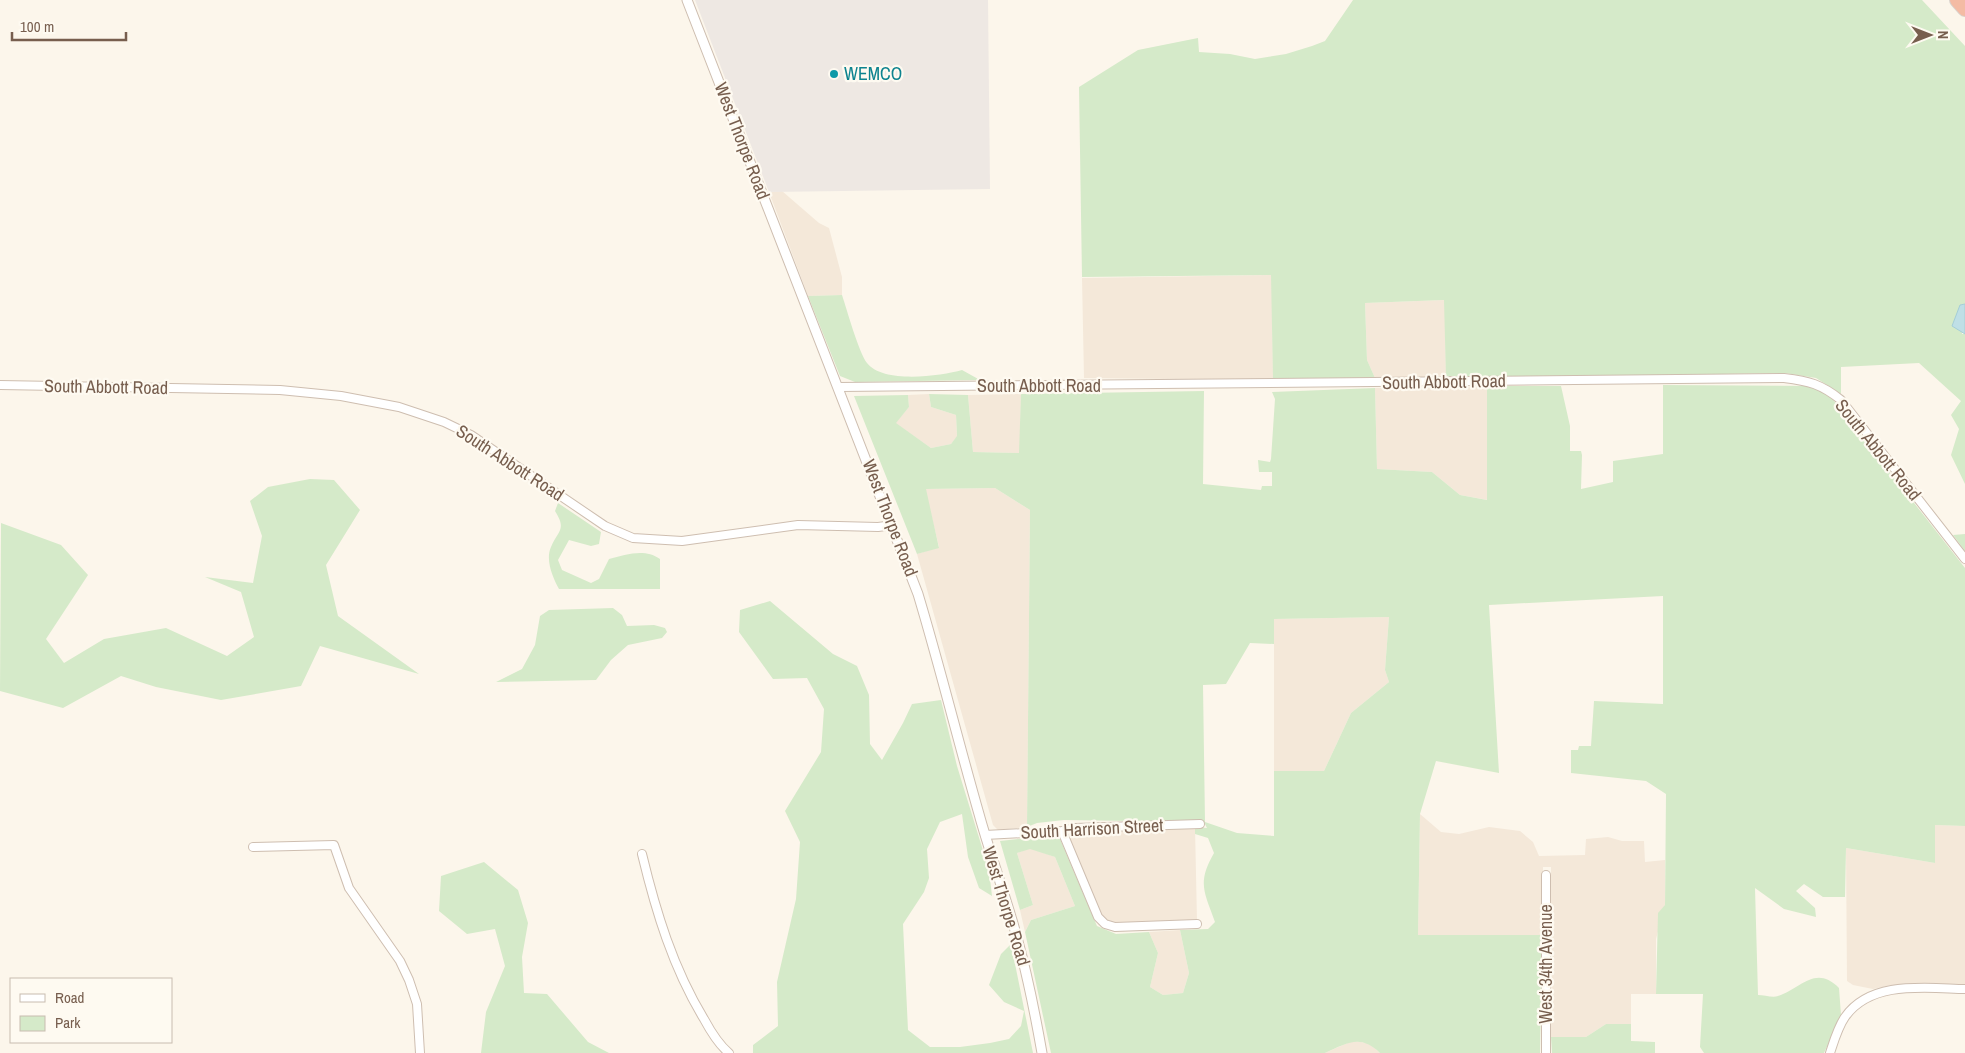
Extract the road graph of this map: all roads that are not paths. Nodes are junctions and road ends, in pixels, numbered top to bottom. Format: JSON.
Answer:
{"nodes":[{"id":1,"x":687,"y":0,"type":"edge"},
{"id":2,"x":1957,"y":0,"type":"edge"},
{"id":3,"x":1965,"y":9,"type":"edge"},
{"id":4,"x":0,"y":385,"type":"edge"},
{"id":5,"x":839,"y":387,"type":"junction"},
{"id":6,"x":893,"y":524,"type":"junction"},
{"id":7,"x":1965,"y":559,"type":"edge"},
{"id":8,"x":1200,"y":824,"type":"dead end"},
{"id":9,"x":1062,"y":831,"type":"junction"},
{"id":10,"x":985,"y":834,"type":"junction"},
{"id":11,"x":253,"y":847,"type":"dead end"},
{"id":12,"x":642,"y":854,"type":"dead end"},
{"id":13,"x":1546,"y":875,"type":"dead end"},
{"id":14,"x":1197,"y":924,"type":"dead end"},
{"id":15,"x":1965,"y":988,"type":"edge"},
{"id":16,"x":420,"y":1053,"type":"edge"},
{"id":17,"x":729,"y":1053,"type":"edge"},
{"id":18,"x":1042,"y":1053,"type":"edge"},
{"id":19,"x":1546,"y":1053,"type":"edge"},
{"id":20,"x":1830,"y":1053,"type":"edge"}],
"edges":[{"from":1,"to":5,"type":"street","name":"West Thorpe Road"},
{"from":2,"to":3,"type":"highway"},
{"from":4,"to":6,"type":"street","name":"South Abbott Road"},
{"from":5,"to":6,"type":"street","name":"West Thorpe Road"},
{"from":5,"to":7,"type":"street","name":"South Abbott Road"},
{"from":6,"to":10,"type":"street","name":"West Thorpe Road"},
{"from":8,"to":9,"type":"street","name":"South Harrison Street"},
{"from":9,"to":10,"type":"street","name":"South Harrison Street"},
{"from":9,"to":14,"type":"street"},
{"from":10,"to":18,"type":"street","name":"West Thorpe Road"},
{"from":11,"to":16,"type":"street"},
{"from":12,"to":17,"type":"street"},
{"from":13,"to":19,"type":"street","name":"West 34th Avenue"},
{"from":15,"to":20,"type":"street"}]}
